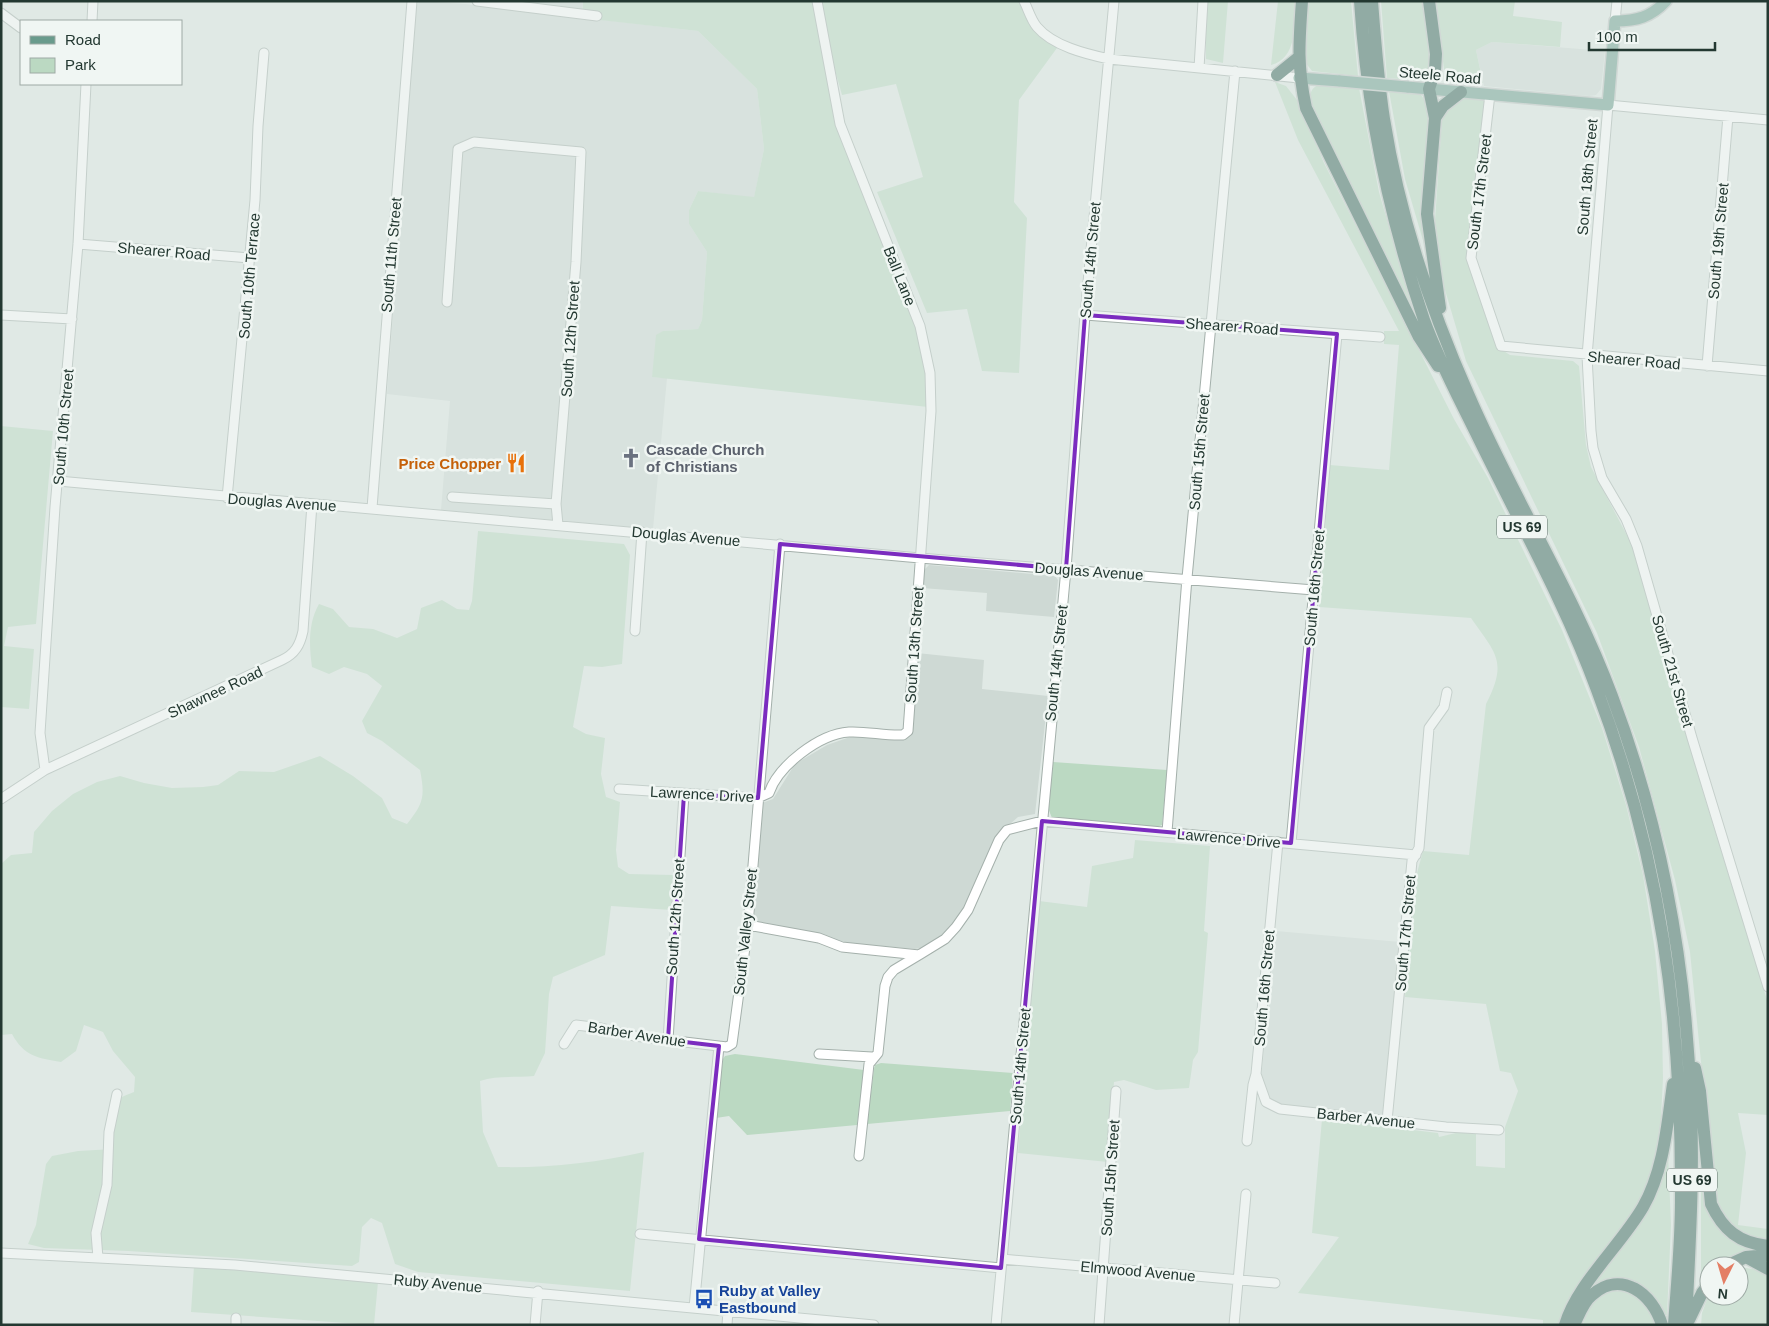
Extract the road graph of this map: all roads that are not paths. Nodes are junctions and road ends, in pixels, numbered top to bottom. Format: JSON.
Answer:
{"nodes":[{"id":1,"x":94,"y":1,"type":"edge"},
{"id":2,"x":412,"y":1,"type":"edge"},
{"id":3,"x":478,"y":1,"type":"edge"},
{"id":4,"x":817,"y":1,"type":"edge"},
{"id":5,"x":1024,"y":1,"type":"edge"},
{"id":6,"x":1114,"y":1,"type":"edge"},
{"id":7,"x":1203,"y":1,"type":"edge"},
{"id":8,"x":1302,"y":1,"type":"edge"},
{"id":9,"x":1360,"y":1,"type":"edge"},
{"id":10,"x":1372,"y":1,"type":"edge"},
{"id":11,"x":1430,"y":1,"type":"edge"},
{"id":12,"x":1617,"y":1,"type":"edge"},
{"id":13,"x":1666,"y":1,"type":"edge"},
{"id":14,"x":516,"y":4,"type":"edge"},
{"id":15,"x":1,"y":12,"type":"edge"},
{"id":16,"x":597,"y":16,"type":"dead end"},
{"id":17,"x":92,"y":20,"type":"edge"},
{"id":18,"x":1615,"y":21,"type":"junction"},
{"id":19,"x":20,"y":27,"type":"edge"},
{"id":20,"x":264,"y":53,"type":"dead end"},
{"id":21,"x":1298,"y":58,"type":"junction"},
{"id":22,"x":1109,"y":59,"type":"junction"},
{"id":23,"x":1199,"y":68,"type":"junction"},
{"id":24,"x":1234,"y":71,"type":"junction"},
{"id":25,"x":1277,"y":75,"type":"junction"},
{"id":26,"x":1299,"y":78,"type":"junction"},
{"id":27,"x":86,"y":85,"type":"edge"},
{"id":28,"x":1429,"y":89,"type":"junction"},
{"id":29,"x":1462,"y":92,"type":"junction"},
{"id":30,"x":1490,"y":94,"type":"junction"},
{"id":31,"x":1608,"y":105,"type":"junction"},
{"id":32,"x":1728,"y":116,"type":"junction"},
{"id":33,"x":1435,"y":118,"type":"junction"},
{"id":34,"x":1768,"y":120,"type":"edge"},
{"id":35,"x":78,"y":244,"type":"junction"},
{"id":36,"x":250,"y":258,"type":"junction"},
{"id":37,"x":447,"y":302,"type":"dead end"},
{"id":38,"x":1,"y":315,"type":"edge"},
{"id":39,"x":1084,"y":315,"type":"junction"},
{"id":40,"x":72,"y":319,"type":"junction"},
{"id":41,"x":1211,"y":324,"type":"junction"},
{"id":42,"x":1337,"y":334,"type":"junction"},
{"id":43,"x":1380,"y":337,"type":"dead end"},
{"id":44,"x":1446,"y":337,"type":"junction"},
{"id":45,"x":1501,"y":346,"type":"joint"},
{"id":46,"x":1587,"y":356,"type":"junction"},
{"id":47,"x":1707,"y":366,"type":"junction"},
{"id":48,"x":1768,"y":371,"type":"edge"},
{"id":49,"x":1457,"y":396,"type":"junction"},
{"id":50,"x":58,"y":482,"type":"junction"},
{"id":51,"x":452,"y":497,"type":"dead end"},
{"id":52,"x":226,"y":498,"type":"junction"},
{"id":53,"x":312,"y":504,"type":"junction"},
{"id":54,"x":556,"y":504,"type":"junction"},
{"id":55,"x":372,"y":508,"type":"junction"},
{"id":56,"x":558,"y":525,"type":"junction"},
{"id":57,"x":642,"y":532,"type":"junction"},
{"id":58,"x":780,"y":544,"type":"junction"},
{"id":59,"x":920,"y":558,"type":"junction"},
{"id":60,"x":1066,"y":569,"type":"junction"},
{"id":61,"x":1187,"y":578,"type":"junction"},
{"id":62,"x":1314,"y":590,"type":"junction"},
{"id":63,"x":635,"y":630,"type":"dead end"},
{"id":64,"x":1447,"y":692,"type":"dead end"},
{"id":65,"x":908,"y":731,"type":"joint"},
{"id":66,"x":45,"y":770,"type":"junction"},
{"id":67,"x":619,"y":789,"type":"dead end"},
{"id":68,"x":684,"y":794,"type":"junction"},
{"id":69,"x":1,"y":798,"type":"edge"},
{"id":70,"x":758,"y":798,"type":"junction"},
{"id":71,"x":1042,"y":821,"type":"junction"},
{"id":72,"x":1167,"y":832,"type":"junction"},
{"id":73,"x":1278,"y":842,"type":"junction"},
{"id":74,"x":1291,"y":843,"type":"junction"},
{"id":75,"x":1416,"y":855,"type":"junction"},
{"id":76,"x":748,"y":925,"type":"junction"},
{"id":77,"x":919,"y":955,"type":"junction"},
{"id":78,"x":1768,"y":987,"type":"edge"},
{"id":79,"x":1686,"y":1036,"type":"junction"},
{"id":80,"x":668,"y":1040,"type":"junction"},
{"id":81,"x":564,"y":1044,"type":"dead end"},
{"id":82,"x":719,"y":1046,"type":"junction"},
{"id":83,"x":819,"y":1054,"type":"dead end"},
{"id":84,"x":1678,"y":1054,"type":"junction"},
{"id":85,"x":872,"y":1057,"type":"junction"},
{"id":86,"x":1256,"y":1074,"type":"junction"},
{"id":87,"x":1116,"y":1091,"type":"dead end"},
{"id":88,"x":117,"y":1094,"type":"dead end"},
{"id":89,"x":1387,"y":1121,"type":"junction"},
{"id":90,"x":1499,"y":1130,"type":"dead end"},
{"id":91,"x":1247,"y":1141,"type":"dead end"},
{"id":92,"x":859,"y":1156,"type":"dead end"},
{"id":93,"x":1246,"y":1194,"type":"dead end"},
{"id":94,"x":640,"y":1234,"type":"dead end"},
{"id":95,"x":699,"y":1239,"type":"junction"},
{"id":96,"x":1768,"y":1246,"type":"edge"},
{"id":97,"x":1,"y":1253,"type":"edge"},
{"id":98,"x":1768,"y":1255,"type":"edge"},
{"id":99,"x":1749,"y":1257,"type":"edge"},
{"id":100,"x":98,"y":1258,"type":"junction"},
{"id":101,"x":1749,"y":1259,"type":"edge"},
{"id":102,"x":1002,"y":1263,"type":"junction"},
{"id":103,"x":1104,"y":1267,"type":"junction"},
{"id":104,"x":1768,"y":1269,"type":"edge"},
{"id":105,"x":1238,"y":1280,"type":"junction"},
{"id":106,"x":1275,"y":1283,"type":"dead end"},
{"id":107,"x":538,"y":1291,"type":"junction"},
{"id":108,"x":1699,"y":1299,"type":"edge"},
{"id":109,"x":694,"y":1308,"type":"junction"},
{"id":110,"x":728,"y":1311,"type":"junction"},
{"id":111,"x":536,"y":1325,"type":"edge"},
{"id":112,"x":727,"y":1325,"type":"edge"},
{"id":113,"x":874,"y":1325,"type":"edge"},
{"id":114,"x":996,"y":1325,"type":"edge"},
{"id":115,"x":1099,"y":1325,"type":"edge"},
{"id":116,"x":1234,"y":1325,"type":"edge"},
{"id":117,"x":1565,"y":1325,"type":"edge"},
{"id":118,"x":1574,"y":1325,"type":"edge"},
{"id":119,"x":1662,"y":1325,"type":"edge"},
{"id":120,"x":1674,"y":1325,"type":"edge"},
{"id":121,"x":1687,"y":1325,"type":"edge"}],
"edges":[{"from":1,"to":17,"type":"street"},
{"from":2,"to":55,"type":"street","name":"South 11th Street"},
{"from":3,"to":14,"type":"street"},
{"from":4,"to":59,"type":"street","name":"Ball Lane"},
{"from":5,"to":22,"type":"street","name":"Steele Road"},
{"from":6,"to":22,"type":"street","name":"South 14th Street"},
{"from":7,"to":23,"type":"street"},
{"from":8,"to":21,"type":"highway"},
{"from":9,"to":49,"type":"highway","number":"US 69"},
{"from":10,"to":44,"type":"highway","number":"US 69"},
{"from":11,"to":28,"type":"highway"},
{"from":12,"to":18,"type":"street","name":"South 18th Street"},
{"from":13,"to":18,"type":"main road"},
{"from":14,"to":16,"type":"street"},
{"from":15,"to":19,"type":"street"},
{"from":18,"to":31,"type":"main road","name":"South 18th Street"},
{"from":20,"to":36,"type":"street","name":"South 10th Terrace"},
{"from":21,"to":25,"type":"highway"},
{"from":21,"to":26,"type":"highway"},
{"from":22,"to":23,"type":"street","name":"Steele Road"},
{"from":22,"to":39,"type":"street","name":"South 14th Street"},
{"from":23,"to":24,"type":"street","name":"Steele Road"},
{"from":24,"to":25,"type":"street","name":"Steele Road"},
{"from":24,"to":41,"type":"street","name":"South 15th Street"},
{"from":25,"to":26,"type":"street","name":"Steele Road"},
{"from":26,"to":28,"type":"main road","name":"Steele Road","bridge":true},
{"from":26,"to":49,"type":"highway"},
{"from":27,"to":35,"type":"street","name":"South 10th Street"},
{"from":28,"to":29,"type":"main road","name":"Steele Road"},
{"from":28,"to":33,"type":"highway"},
{"from":29,"to":30,"type":"main road","name":"Steele Road"},
{"from":29,"to":33,"type":"highway"},
{"from":30,"to":31,"type":"main road","name":"Steele Road"},
{"from":30,"to":45,"type":"street","name":"South 17th Street"},
{"from":31,"to":32,"type":"street","name":"Steele Road"},
{"from":31,"to":46,"type":"street","name":"South 18th Street"},
{"from":32,"to":34,"type":"street","name":"Steele Road"},
{"from":32,"to":47,"type":"street","name":"South 19th Street"},
{"from":33,"to":44,"type":"highway"},
{"from":35,"to":36,"type":"street","name":"Shearer Road"},
{"from":35,"to":40,"type":"street","name":"South 10th Street"},
{"from":36,"to":52,"type":"street","name":"South 10th Terrace"},
{"from":37,"to":54,"type":"street","name":"South 12th Street"},
{"from":38,"to":40,"type":"street"},
{"from":39,"to":41,"type":"street","name":"Shearer Road"},
{"from":39,"to":60,"type":"street","name":"South 14th Street"},
{"from":40,"to":50,"type":"street","name":"South 10th Street"},
{"from":41,"to":42,"type":"street","name":"Shearer Road"},
{"from":41,"to":61,"type":"street","name":"South 15th Street"},
{"from":42,"to":43,"type":"street","name":"Shearer Road"},
{"from":42,"to":62,"type":"street","name":"South 16th Street"},
{"from":44,"to":79,"type":"highway","number":"US 69"},
{"from":45,"to":46,"type":"street","name":"Shearer Road"},
{"from":46,"to":47,"type":"street","name":"Shearer Road"},
{"from":46,"to":78,"type":"street","name":"South 21st Street"},
{"from":47,"to":48,"type":"street","name":"Shearer Road"},
{"from":49,"to":84,"type":"highway","number":"US 69"},
{"from":50,"to":52,"type":"street","name":"Douglas Avenue"},
{"from":50,"to":66,"type":"street","name":"South 10th Street"},
{"from":51,"to":54,"type":"street"},
{"from":52,"to":53,"type":"street","name":"Douglas Avenue"},
{"from":53,"to":55,"type":"street","name":"Douglas Avenue"},
{"from":53,"to":66,"type":"street","name":"Shawnee Road"},
{"from":54,"to":56,"type":"street","name":"South 12th Street"},
{"from":55,"to":56,"type":"street","name":"Douglas Avenue"},
{"from":56,"to":57,"type":"street","name":"Douglas Avenue"},
{"from":57,"to":58,"type":"street","name":"Douglas Avenue"},
{"from":57,"to":63,"type":"street"},
{"from":58,"to":59,"type":"street","name":"Douglas Avenue"},
{"from":58,"to":70,"type":"street","name":"South Valley Street"},
{"from":59,"to":60,"type":"street","name":"Douglas Avenue"},
{"from":59,"to":65,"type":"street","name":"South 13th Street"},
{"from":60,"to":61,"type":"street","name":"Douglas Avenue"},
{"from":60,"to":71,"type":"street","name":"South 14th Street"},
{"from":61,"to":62,"type":"street","name":"Douglas Avenue"},
{"from":61,"to":72,"type":"street","name":"South 15th Street"},
{"from":62,"to":74,"type":"street","name":"South 16th Street"},
{"from":64,"to":75,"type":"street","name":"South 17th Street"},
{"from":65,"to":70,"type":"street","name":"Lawrence Drive"},
{"from":66,"to":69,"type":"street","name":"Shawnee Road"},
{"from":67,"to":68,"type":"street","name":"Lawrence Drive"},
{"from":68,"to":70,"type":"street","name":"Lawrence Drive"},
{"from":68,"to":80,"type":"street","name":"South 12th Street"},
{"from":70,"to":76,"type":"street","name":"South Valley Street"},
{"from":71,"to":72,"type":"street","name":"Lawrence Drive"},
{"from":71,"to":77,"type":"street","name":"Lawrence Drive"},
{"from":71,"to":102,"type":"street","name":"South 14th Street"},
{"from":72,"to":73,"type":"street","name":"Lawrence Drive"},
{"from":73,"to":74,"type":"street","name":"Lawrence Drive"},
{"from":73,"to":86,"type":"street","name":"South 16th Street"},
{"from":74,"to":75,"type":"street","name":"Lawrence Drive"},
{"from":75,"to":89,"type":"street","name":"South 17th Street"},
{"from":76,"to":77,"type":"street"},
{"from":76,"to":82,"type":"street","name":"South Valley Street"},
{"from":77,"to":85,"type":"street"},
{"from":79,"to":96,"type":"highway"},
{"from":79,"to":121,"type":"highway","number":"US 69"},
{"from":80,"to":81,"type":"street","name":"Barber Avenue"},
{"from":80,"to":82,"type":"street","name":"Barber Avenue"},
{"from":82,"to":95,"type":"street"},
{"from":83,"to":85,"type":"street"},
{"from":84,"to":117,"type":"highway"},
{"from":84,"to":120,"type":"highway","number":"US 69"},
{"from":85,"to":92,"type":"street"},
{"from":86,"to":89,"type":"street","name":"Barber Avenue"},
{"from":86,"to":91,"type":"street","name":"South 16th Street"},
{"from":87,"to":103,"type":"street","name":"South 15th Street"},
{"from":88,"to":100,"type":"street"},
{"from":89,"to":90,"type":"street","name":"Barber Avenue"},
{"from":93,"to":105,"type":"street"},
{"from":94,"to":95,"type":"street"},
{"from":95,"to":102,"type":"street","name":"Elmwood Avenue"},
{"from":95,"to":109,"type":"street"},
{"from":97,"to":100,"type":"street","name":"Ruby Avenue"},
{"from":98,"to":99,"type":"highway"},
{"from":100,"to":107,"type":"street","name":"Ruby Avenue"},
{"from":101,"to":104,"type":"highway"},
{"from":102,"to":103,"type":"street","name":"Elmwood Avenue"},
{"from":102,"to":114,"type":"street","name":"South 14th Street"},
{"from":103,"to":105,"type":"street","name":"Elmwood Avenue"},
{"from":103,"to":115,"type":"street","name":"South 15th Street"},
{"from":105,"to":106,"type":"street","name":"Elmwood Avenue"},
{"from":105,"to":116,"type":"street"},
{"from":107,"to":109,"type":"street","name":"Ruby Avenue"},
{"from":107,"to":111,"type":"street"},
{"from":108,"to":121,"type":"highway"},
{"from":109,"to":110,"type":"street","name":"Ruby Avenue"},
{"from":110,"to":112,"type":"street"},
{"from":110,"to":113,"type":"street","name":"Ruby Avenue"},
{"from":118,"to":119,"type":"highway"}]}
